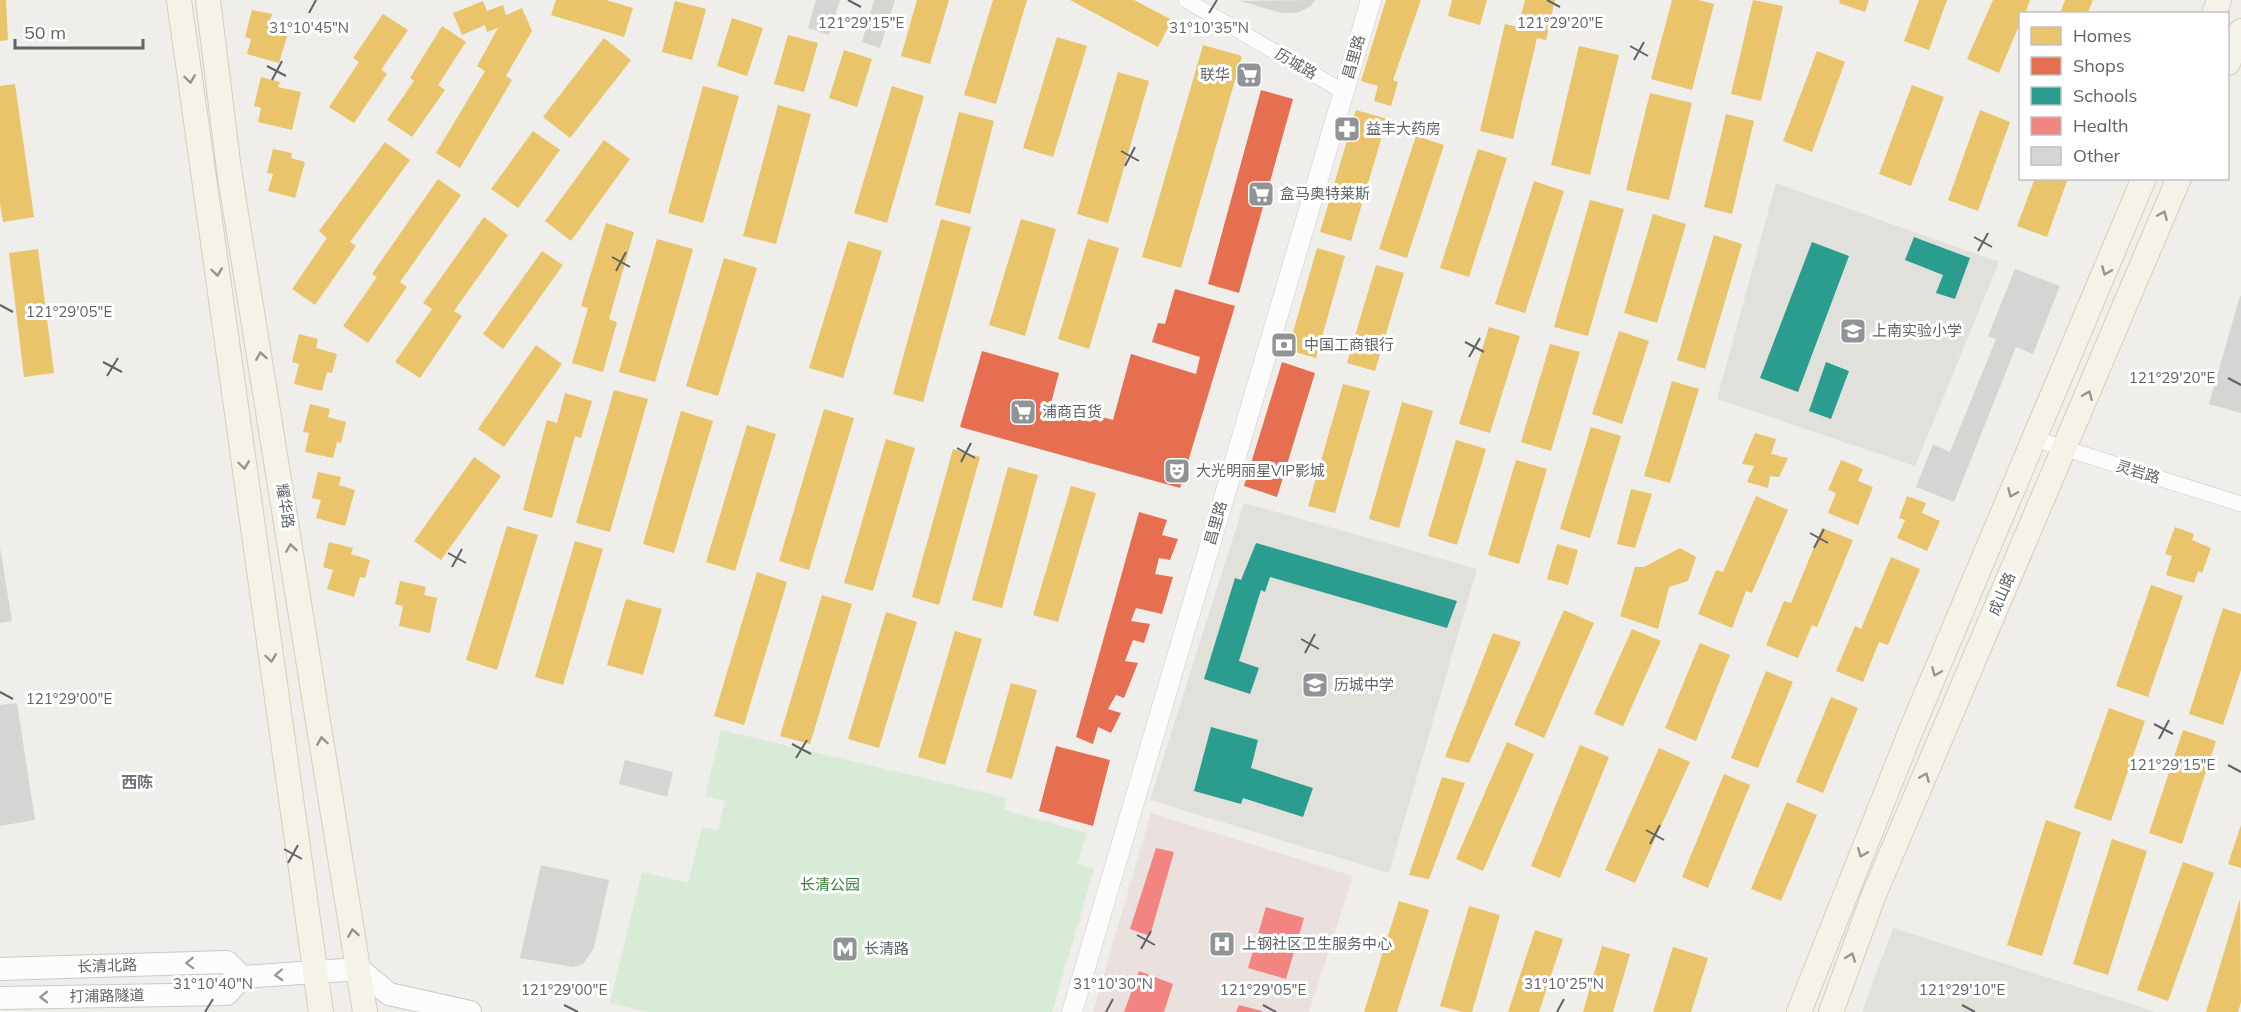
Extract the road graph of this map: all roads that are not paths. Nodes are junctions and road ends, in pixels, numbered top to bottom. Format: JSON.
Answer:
{"nodes":[{"id":1,"x":179,"y":0,"type":"edge"},
{"id":2,"x":208,"y":0,"type":"edge"},
{"id":3,"x":1186,"y":0,"type":"edge"},
{"id":4,"x":1371,"y":0,"type":"edge"},
{"id":5,"x":2241,"y":31,"type":"edge"},
{"id":6,"x":2229,"y":61,"type":"edge"},
{"id":7,"x":1344,"y":92,"type":"junction"},
{"id":8,"x":2144,"y":180,"type":"edge"},
{"id":9,"x":2178,"y":180,"type":"edge"},
{"id":10,"x":2035,"y":439,"type":"junction"},
{"id":11,"x":2065,"y":449,"type":"junction"},
{"id":12,"x":2241,"y":504,"type":"edge"},
{"id":13,"x":0,"y":969,"type":"edge"},
{"id":14,"x":359,"y":969,"type":"junction"},
{"id":15,"x":316,"y":973,"type":"junction"},
{"id":16,"x":242,"y":977,"type":"junction"},
{"id":17,"x":0,"y":998,"type":"edge"},
{"id":18,"x":382,"y":1003,"type":"edge"},
{"id":19,"x":321,"y":1012,"type":"edge"},
{"id":20,"x":365,"y":1012,"type":"edge"},
{"id":21,"x":470,"y":1012,"type":"edge"},
{"id":22,"x":1072,"y":1012,"type":"edge"},
{"id":23,"x":1799,"y":1012,"type":"edge"},
{"id":24,"x":1831,"y":1012,"type":"edge"}],
"edges":[{"from":1,"to":15,"type":"main road","one_way":true},
{"from":14,"to":2,"type":"main road","name":"耀华路","one_way":true},
{"from":3,"to":7,"type":"street","name":"历城路"},
{"from":4,"to":7,"type":"street","name":"昌里路"},
{"from":5,"to":6,"type":"main road"},
{"from":7,"to":22,"type":"street","name":"昌里路"},
{"from":8,"to":10,"type":"main road","name":"成山路","one_way":true},
{"from":11,"to":9,"type":"main road","name":"成山路","one_way":true},
{"from":10,"to":11,"type":"street","name":"灵岩路"},
{"from":10,"to":23,"type":"main road","name":"成山路","one_way":true},
{"from":11,"to":12,"type":"street","name":"灵岩路"},
{"from":24,"to":11,"type":"main road","name":"成山路","one_way":true},
{"from":16,"to":13,"type":"main road","name":"长清北路","one_way":true},
{"from":14,"to":15,"type":"main road"},
{"from":14,"to":18,"type":"main road"},
{"from":14,"to":20,"type":"main road","name":"耀华路"},
{"from":15,"to":16,"type":"main road","one_way":true},
{"from":15,"to":19,"type":"main road"},
{"from":16,"to":17,"type":"main road","name":"打浦路隧道","one_way":true},
{"from":18,"to":21,"type":"main road"}]}
